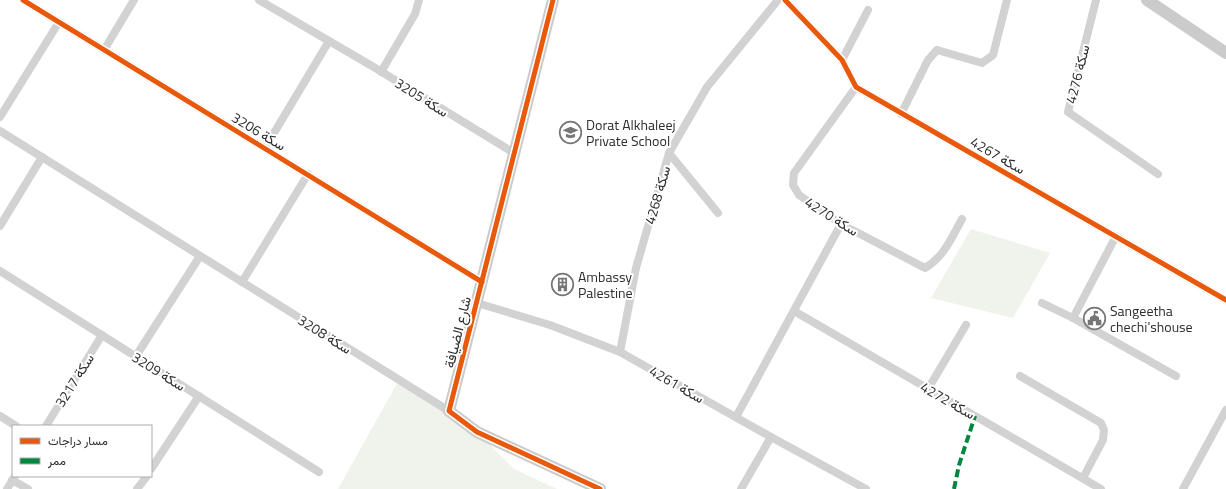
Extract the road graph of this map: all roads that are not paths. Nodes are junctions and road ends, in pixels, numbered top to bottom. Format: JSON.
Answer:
{"nodes":[{"id":1,"x":23,"y":0,"type":"edge"},
{"id":2,"x":134,"y":0,"type":"edge"},
{"id":3,"x":259,"y":0,"type":"edge"},
{"id":4,"x":419,"y":0,"type":"edge"},
{"id":5,"x":553,"y":0,"type":"edge"},
{"id":6,"x":778,"y":0,"type":"edge"},
{"id":7,"x":785,"y":0,"type":"edge"},
{"id":8,"x":1007,"y":0,"type":"edge"},
{"id":9,"x":1096,"y":0,"type":"edge"},
{"id":10,"x":1147,"y":0,"type":"edge"},
{"id":11,"x":868,"y":10,"type":"dead end"},
{"id":12,"x":59,"y":22,"type":"junction"},
{"id":13,"x":329,"y":41,"type":"junction"},
{"id":14,"x":104,"y":50,"type":"junction"},
{"id":15,"x":1226,"y":53,"type":"edge"},
{"id":16,"x":842,"y":60,"type":"junction"},
{"id":17,"x":381,"y":72,"type":"junction"},
{"id":18,"x":856,"y":87,"type":"junction"},
{"id":19,"x":901,"y":114,"type":"junction"},
{"id":20,"x":0,"y":117,"type":"edge"},
{"id":21,"x":0,"y":131,"type":"edge"},
{"id":22,"x":265,"y":148,"type":"junction"},
{"id":23,"x":669,"y":153,"type":"junction"},
{"id":24,"x":514,"y":154,"type":"junction"},
{"id":25,"x":42,"y":157,"type":"junction"},
{"id":26,"x":308,"y":174,"type":"junction"},
{"id":27,"x":1158,"y":174,"type":"dead end"},
{"id":28,"x":718,"y":213,"type":"dead end"},
{"id":29,"x":962,"y":219,"type":"dead end"},
{"id":30,"x":841,"y":224,"type":"junction"},
{"id":31,"x":0,"y":226,"type":"edge"},
{"id":32,"x":1116,"y":236,"type":"junction"},
{"id":33,"x":200,"y":256,"type":"junction"},
{"id":34,"x":0,"y":271,"type":"edge"},
{"id":35,"x":242,"y":282,"type":"junction"},
{"id":36,"x":482,"y":282,"type":"junction"},
{"id":37,"x":1226,"y":300,"type":"edge"},
{"id":38,"x":1042,"y":303,"type":"dead end"},
{"id":39,"x":477,"y":304,"type":"junction"},
{"id":40,"x":794,"y":311,"type":"junction"},
{"id":41,"x":1073,"y":318,"type":"junction"},
{"id":42,"x":966,"y":325,"type":"dead end"},
{"id":43,"x":102,"y":335,"type":"junction"},
{"id":44,"x":620,"y":352,"type":"junction"},
{"id":45,"x":136,"y":356,"type":"junction"},
{"id":46,"x":1020,"y":376,"type":"dead end"},
{"id":47,"x":1176,"y":376,"type":"dead end"},
{"id":48,"x":928,"y":389,"type":"junction"},
{"id":49,"x":199,"y":396,"type":"junction"},
{"id":50,"x":1226,"y":410,"type":"edge"},
{"id":51,"x":449,"y":411,"type":"junction"},
{"id":52,"x":0,"y":416,"type":"edge"},
{"id":53,"x":736,"y":417,"type":"junction"},
{"id":54,"x":14,"y":425,"type":"edge"},
{"id":55,"x":47,"y":425,"type":"edge"},
{"id":56,"x":771,"y":437,"type":"junction"},
{"id":57,"x":152,"y":467,"type":"edge"},
{"id":58,"x":319,"y":472,"type":"dead end"},
{"id":59,"x":145,"y":477,"type":"edge"},
{"id":60,"x":14,"y":478,"type":"edge"},
{"id":61,"x":1083,"y":478,"type":"junction"},
{"id":62,"x":6,"y":489,"type":"edge"},
{"id":63,"x":28,"y":489,"type":"edge"},
{"id":64,"x":137,"y":489,"type":"edge"},
{"id":65,"x":600,"y":489,"type":"edge"},
{"id":66,"x":741,"y":489,"type":"edge"},
{"id":67,"x":866,"y":489,"type":"edge"},
{"id":68,"x":1101,"y":489,"type":"edge"},
{"id":69,"x":1183,"y":489,"type":"edge"}],
"edges":[{"from":1,"to":12,"type":"street","name":"سكة 3206"},
{"from":2,"to":14,"type":"street"},
{"from":3,"to":13,"type":"street","name":"سكة 3205"},
{"from":4,"to":17,"type":"street"},
{"from":5,"to":24,"type":"street","name":"شارع الضيافة"},
{"from":6,"to":23,"type":"street","name":"سكة 4268"},
{"from":7,"to":16,"type":"street"},
{"from":8,"to":19,"type":"street"},
{"from":9,"to":27,"type":"street","name":"سكة 4276"},
{"from":10,"to":15,"type":"street"},
{"from":11,"to":16,"type":"street"},
{"from":12,"to":14,"type":"street","name":"سكة 3206"},
{"from":12,"to":20,"type":"street"},
{"from":13,"to":17,"type":"street","name":"سكة 3205"},
{"from":13,"to":22,"type":"street"},
{"from":14,"to":22,"type":"street","name":"سكة 3206"},
{"from":16,"to":18,"type":"street"},
{"from":17,"to":24,"type":"street","name":"سكة 3205"},
{"from":18,"to":19,"type":"street","name":"سكة 4267"},
{"from":18,"to":30,"type":"street","name":"سكة 4270"},
{"from":19,"to":32,"type":"street","name":"سكة 4267"},
{"from":21,"to":25,"type":"street","name":"سكة 3208"},
{"from":22,"to":26,"type":"street","name":"سكة 3206"},
{"from":23,"to":28,"type":"street"},
{"from":23,"to":44,"type":"street","name":"سكة 4268"},
{"from":24,"to":36,"type":"street","name":"شارع الضيافة"},
{"from":25,"to":31,"type":"street"},
{"from":25,"to":33,"type":"street","name":"سكة 3208"},
{"from":26,"to":35,"type":"street"},
{"from":26,"to":36,"type":"street","name":"سكة 3206"},
{"from":29,"to":30,"type":"street","name":"سكة 4270"},
{"from":30,"to":40,"type":"street"},
{"from":32,"to":37,"type":"street","name":"سكة 4267"},
{"from":32,"to":41,"type":"street"},
{"from":33,"to":35,"type":"street","name":"سكة 3208"},
{"from":33,"to":45,"type":"street"},
{"from":34,"to":43,"type":"street","name":"سكة 3209"},
{"from":35,"to":51,"type":"street","name":"سكة 3208"},
{"from":36,"to":39,"type":"street","name":"شارع الضيافة"},
{"from":38,"to":41,"type":"street"},
{"from":39,"to":44,"type":"street","name":"سكة 4261"},
{"from":39,"to":51,"type":"street","name":"شارع الضيافة"},
{"from":40,"to":48,"type":"street","name":"سكة 4272"},
{"from":40,"to":53,"type":"street"},
{"from":41,"to":47,"type":"street"},
{"from":42,"to":48,"type":"street"},
{"from":43,"to":45,"type":"street","name":"سكة 3209"},
{"from":43,"to":55,"type":"street","name":"سكة 3217"},
{"from":44,"to":53,"type":"street","name":"سكة 4261"},
{"from":45,"to":49,"type":"street","name":"سكة 3209"},
{"from":46,"to":61,"type":"street"},
{"from":48,"to":61,"type":"street","name":"سكة 4272"},
{"from":49,"to":57,"type":"street"},
{"from":49,"to":58,"type":"street","name":"سكة 3209"},
{"from":50,"to":69,"type":"street"},
{"from":51,"to":65,"type":"street"},
{"from":52,"to":54,"type":"street"},
{"from":53,"to":56,"type":"street","name":"سكة 4261"},
{"from":56,"to":66,"type":"street"},
{"from":56,"to":67,"type":"street","name":"سكة 4261"},
{"from":59,"to":64,"type":"street"},
{"from":60,"to":62,"type":"street"},
{"from":60,"to":63,"type":"street"},
{"from":61,"to":68,"type":"street","name":"سكة 4272"}]}
